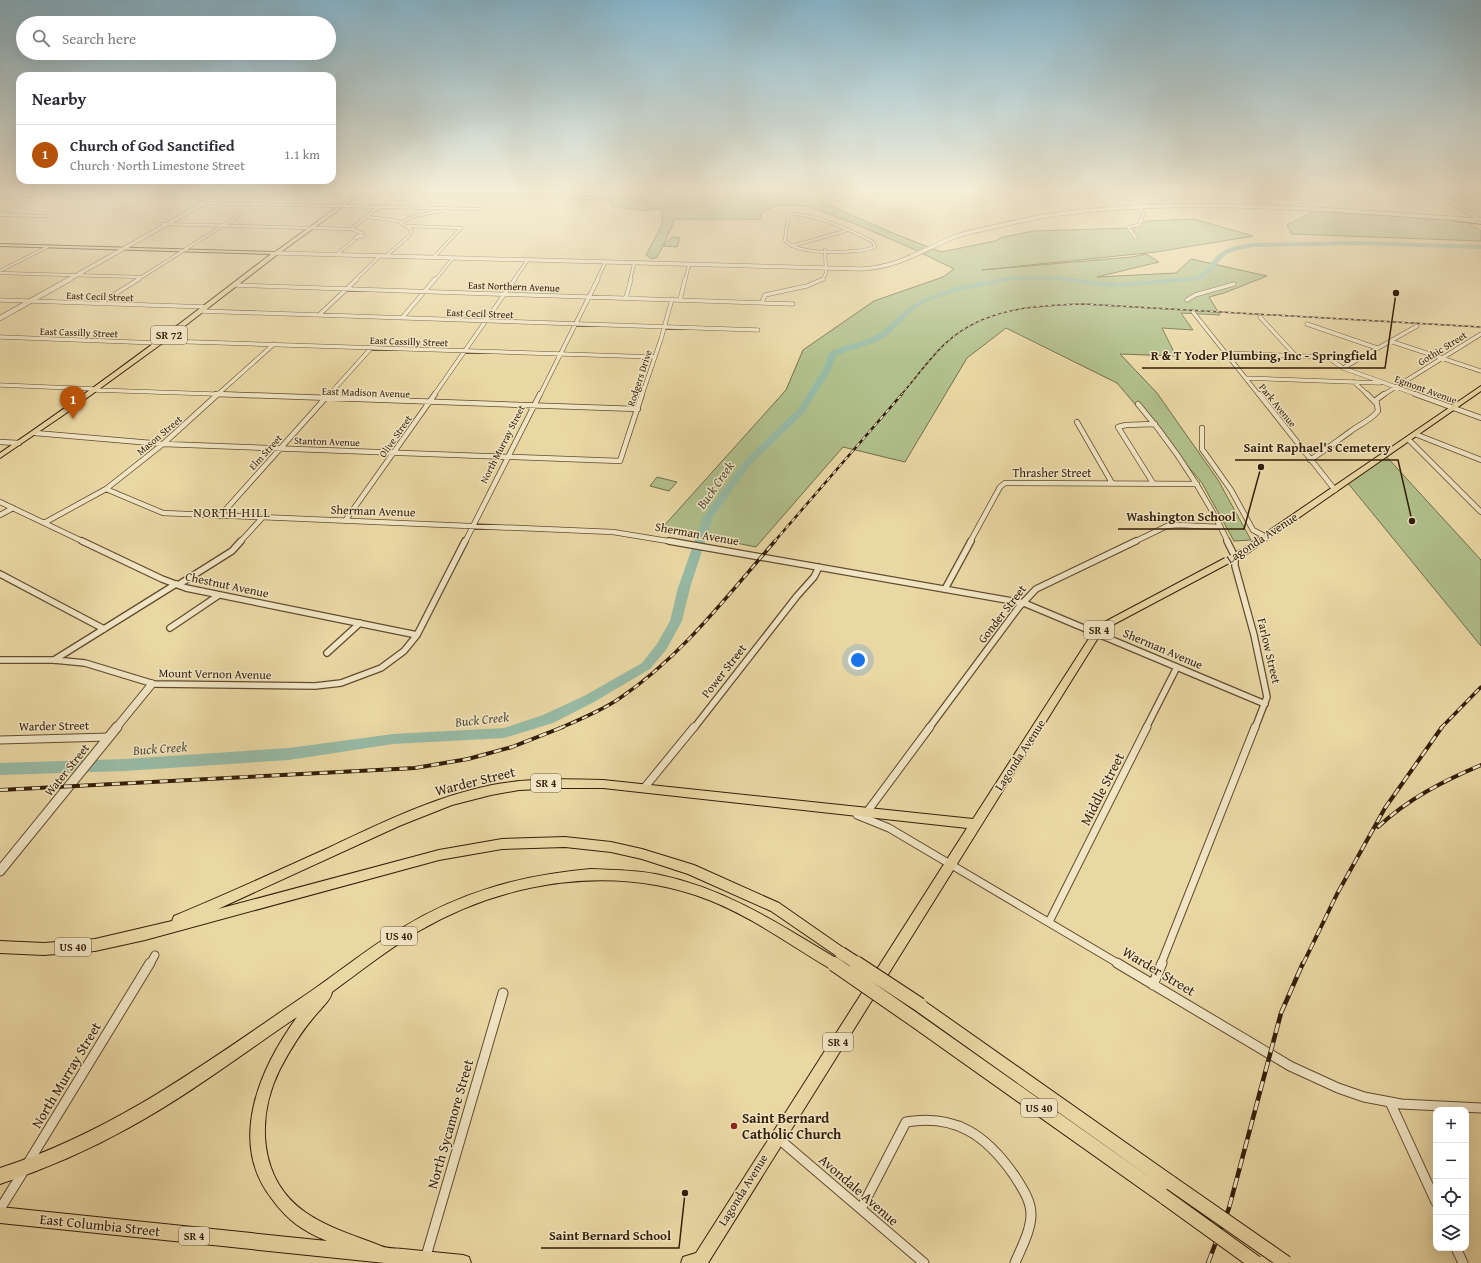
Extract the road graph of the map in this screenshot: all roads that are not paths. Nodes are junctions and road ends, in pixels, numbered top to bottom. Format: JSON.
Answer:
{"nodes":[{"id":1,"x":47,"y":247,"type":"joint"},
{"id":2,"x":127,"y":247,"type":"edge"},
{"id":3,"x":187,"y":247,"type":"edge"},
{"id":4,"x":284,"y":247,"type":"edge"},
{"id":5,"x":346,"y":247,"type":"edge"},
{"id":6,"x":396,"y":247,"type":"edge"},
{"id":7,"x":444,"y":247,"type":"edge"},
{"id":8,"x":795,"y":247,"type":"edge"},
{"id":9,"x":875,"y":247,"type":"edge"},
{"id":10,"x":935,"y":247,"type":"edge"},
{"id":11,"x":123,"y":249,"type":"junction"},
{"id":12,"x":825,"y":250,"type":"junction"},
{"id":13,"x":181,"y":251,"type":"junction"},
{"id":14,"x":276,"y":253,"type":"junction"},
{"id":15,"x":336,"y":255,"type":"junction"},
{"id":16,"x":380,"y":256,"type":"junction"},
{"id":17,"x":386,"y":256,"type":"junction"},
{"id":18,"x":433,"y":258,"type":"junction"},
{"id":19,"x":453,"y":258,"type":"junction"},
{"id":20,"x":526,"y":261,"type":"junction"},
{"id":21,"x":605,"y":263,"type":"junction"},
{"id":22,"x":634,"y":264,"type":"junction"},
{"id":23,"x":689,"y":265,"type":"junction"},
{"id":24,"x":825,"y":268,"type":"junction"},
{"id":25,"x":0,"y":272,"type":"edge"},
{"id":26,"x":76,"y":275,"type":"junction"},
{"id":27,"x":140,"y":277,"type":"junction"},
{"id":28,"x":1234,"y":284,"type":"dead end"},
{"id":29,"x":234,"y":285,"type":"junction"},
{"id":30,"x":347,"y":289,"type":"junction"},
{"id":31,"x":425,"y":291,"type":"junction"},
{"id":32,"x":505,"y":294,"type":"junction"},
{"id":33,"x":589,"y":297,"type":"junction"},
{"id":34,"x":626,"y":298,"type":"junction"},
{"id":35,"x":672,"y":299,"type":"junction"},
{"id":36,"x":0,"y":300,"type":"edge"},
{"id":37,"x":680,"y":300,"type":"junction"},
{"id":38,"x":1187,"y":300,"type":"dead end"},
{"id":39,"x":30,"y":301,"type":"junction"},
{"id":40,"x":762,"y":302,"type":"junction"},
{"id":41,"x":99,"y":304,"type":"junction"},
{"id":42,"x":792,"y":304,"type":"dead end"},
{"id":43,"x":207,"y":307,"type":"junction"},
{"id":44,"x":201,"y":311,"type":"junction"},
{"id":45,"x":1193,"y":312,"type":"dead end"},
{"id":46,"x":319,"y":315,"type":"junction"},
{"id":47,"x":1260,"y":316,"type":"dead end"},
{"id":48,"x":0,"y":318,"type":"edge"},
{"id":49,"x":402,"y":318,"type":"junction"},
{"id":50,"x":486,"y":321,"type":"junction"},
{"id":51,"x":576,"y":324,"type":"junction"},
{"id":52,"x":1307,"y":324,"type":"dead end"},
{"id":53,"x":1417,"y":326,"type":"dead end"},
{"id":54,"x":664,"y":327,"type":"junction"},
{"id":55,"x":758,"y":330,"type":"dead end"},
{"id":56,"x":1481,"y":334,"type":"edge"},
{"id":57,"x":0,"y":337,"type":"edge"},
{"id":58,"x":1390,"y":341,"type":"junction"},
{"id":59,"x":160,"y":342,"type":"junction"},
{"id":60,"x":274,"y":344,"type":"junction"},
{"id":61,"x":372,"y":347,"type":"junction"},
{"id":62,"x":1377,"y":348,"type":"junction"},
{"id":63,"x":466,"y":350,"type":"junction"},
{"id":64,"x":1226,"y":353,"type":"junction"},
{"id":65,"x":561,"y":354,"type":"junction"},
{"id":66,"x":1295,"y":355,"type":"junction"},
{"id":67,"x":655,"y":357,"type":"junction"},
{"id":68,"x":1441,"y":358,"type":"junction"},
{"id":69,"x":1343,"y":368,"type":"junction"},
{"id":70,"x":1481,"y":371,"type":"edge"},
{"id":71,"x":1246,"y":378,"type":"junction"},
{"id":72,"x":1354,"y":382,"type":"junction"},
{"id":73,"x":1385,"y":383,"type":"junction"},
{"id":74,"x":0,"y":385,"type":"edge"},
{"id":75,"x":1396,"y":387,"type":"junction"},
{"id":76,"x":1481,"y":388,"type":"edge"},
{"id":77,"x":94,"y":390,"type":"junction"},
{"id":78,"x":219,"y":394,"type":"junction"},
{"id":79,"x":326,"y":398,"type":"junction"},
{"id":80,"x":429,"y":402,"type":"junction"},
{"id":81,"x":1138,"y":404,"type":"dead end"},
{"id":82,"x":1377,"y":404,"type":"junction"},
{"id":83,"x":534,"y":406,"type":"junction"},
{"id":84,"x":1453,"y":408,"type":"junction"},
{"id":85,"x":638,"y":409,"type":"junction"},
{"id":86,"x":1481,"y":418,"type":"edge"},
{"id":87,"x":1077,"y":422,"type":"dead end"},
{"id":88,"x":1155,"y":424,"type":"junction"},
{"id":89,"x":1202,"y":428,"type":"dead end"},
{"id":90,"x":35,"y":432,"type":"junction"},
{"id":91,"x":1415,"y":434,"type":"junction"},
{"id":92,"x":1408,"y":439,"type":"junction"},
{"id":93,"x":0,"y":442,"type":"edge"},
{"id":94,"x":19,"y":443,"type":"junction"},
{"id":95,"x":163,"y":444,"type":"junction"},
{"id":96,"x":280,"y":448,"type":"junction"},
{"id":97,"x":393,"y":453,"type":"junction"},
{"id":98,"x":0,"y":456,"type":"edge"},
{"id":99,"x":508,"y":457,"type":"junction"},
{"id":100,"x":1310,"y":460,"type":"junction"},
{"id":101,"x":1481,"y":460,"type":"edge"},
{"id":102,"x":620,"y":461,"type":"joint"},
{"id":103,"x":1112,"y":483,"type":"junction"},
{"id":104,"x":1153,"y":483,"type":"junction"},
{"id":105,"x":1197,"y":484,"type":"junction"},
{"id":106,"x":106,"y":489,"type":"junction"},
{"id":107,"x":1335,"y":490,"type":"junction"},
{"id":108,"x":0,"y":502,"type":"edge"},
{"id":109,"x":13,"y":508,"type":"junction"},
{"id":110,"x":1481,"y":512,"type":"edge"},
{"id":111,"x":0,"y":515,"type":"edge"},
{"id":112,"x":220,"y":516,"type":"junction"},
{"id":113,"x":262,"y":518,"type":"junction"},
{"id":114,"x":345,"y":521,"type":"junction"},
{"id":115,"x":44,"y":523,"type":"junction"},
{"id":116,"x":473,"y":527,"type":"junction"},
{"id":117,"x":1220,"y":527,"type":"junction"},
{"id":118,"x":1266,"y":536,"type":"junction"},
{"id":119,"x":1235,"y":557,"type":"junction"},
{"id":120,"x":820,"y":567,"type":"junction"},
{"id":121,"x":0,"y":574,"type":"edge"},
{"id":122,"x":177,"y":584,"type":"junction"},
{"id":123,"x":945,"y":589,"type":"junction"},
{"id":124,"x":219,"y":595,"type":"junction"},
{"id":125,"x":1024,"y":603,"type":"junction"},
{"id":126,"x":360,"y":623,"type":"junction"},
{"id":127,"x":104,"y":628,"type":"junction"},
{"id":128,"x":170,"y":628,"type":"dead end"},
{"id":129,"x":1097,"y":633,"type":"junction"},
{"id":130,"x":417,"y":635,"type":"junction"},
{"id":131,"x":327,"y":653,"type":"dead end"},
{"id":132,"x":0,"y":660,"type":"edge"},
{"id":133,"x":54,"y":660,"type":"junction"},
{"id":134,"x":1177,"y":667,"type":"junction"},
{"id":135,"x":152,"y":684,"type":"junction"},
{"id":136,"x":1265,"y":704,"type":"junction"},
{"id":137,"x":109,"y":737,"type":"junction"},
{"id":138,"x":0,"y":740,"type":"edge"},
{"id":139,"x":645,"y":787,"type":"junction"},
{"id":140,"x":837,"y":809,"type":"junction"},
{"id":141,"x":867,"y":812,"type":"junction"},
{"id":142,"x":975,"y":824,"type":"junction"},
{"id":143,"x":951,"y":863,"type":"junction"},
{"id":144,"x":0,"y":871,"type":"edge"},
{"id":145,"x":1049,"y":922,"type":"junction"},
{"id":146,"x":145,"y":934,"type":"junction"},
{"id":147,"x":0,"y":947,"type":"edge"},
{"id":148,"x":155,"y":955,"type":"dead end"},
{"id":149,"x":348,"y":972,"type":"junction"},
{"id":150,"x":1153,"y":985,"type":"junction"},
{"id":151,"x":503,"y":993,"type":"dead end"},
{"id":152,"x":1390,"y":1102,"type":"junction"},
{"id":153,"x":1481,"y":1108,"type":"edge"},
{"id":154,"x":777,"y":1137,"type":"junction"},
{"id":155,"x":24,"y":1169,"type":"junction"},
{"id":156,"x":0,"y":1176,"type":"edge"},
{"id":157,"x":1433,"y":1195,"type":"edge"},
{"id":158,"x":0,"y":1209,"type":"edge"},
{"id":159,"x":860,"y":1209,"type":"junction"},
{"id":160,"x":0,"y":1215,"type":"edge"},
{"id":161,"x":1457,"y":1251,"type":"edge"},
{"id":162,"x":388,"y":1255,"type":"junction"},
{"id":163,"x":425,"y":1261,"type":"edge"},
{"id":164,"x":697,"y":1262,"type":"edge"},
{"id":165,"x":464,"y":1263,"type":"edge"},
{"id":166,"x":924,"y":1263,"type":"edge"},
{"id":167,"x":1015,"y":1263,"type":"edge"},
{"id":168,"x":1256,"y":1263,"type":"edge"},
{"id":169,"x":1286,"y":1263,"type":"edge"},
{"id":170,"x":1463,"y":1263,"type":"edge"}],
"edges":[{"from":1,"to":11,"type":"main road"},
{"from":1,"to":25,"type":"street"},
{"from":2,"to":11,"type":"street"},
{"from":3,"to":13,"type":"street"},
{"from":4,"to":14,"type":"main road","number":"SR 72"},
{"from":5,"to":15,"type":"street"},
{"from":6,"to":17,"type":"street"},
{"from":7,"to":18,"type":"street"},
{"from":8,"to":12,"type":"street"},
{"from":9,"to":12,"type":"street"},
{"from":10,"to":24,"type":"street"},
{"from":11,"to":13,"type":"main road"},
{"from":11,"to":26,"type":"street"},
{"from":12,"to":24,"type":"street"},
{"from":13,"to":14,"type":"main road"},
{"from":13,"to":27,"type":"street"},
{"from":14,"to":15,"type":"street"},
{"from":14,"to":29,"type":"main road","number":"SR 72"},
{"from":15,"to":16,"type":"street"},
{"from":16,"to":17,"type":"street"},
{"from":16,"to":30,"type":"street"},
{"from":17,"to":18,"type":"street"},
{"from":18,"to":19,"type":"street"},
{"from":19,"to":20,"type":"street"},
{"from":19,"to":31,"type":"street"},
{"from":20,"to":21,"type":"street"},
{"from":20,"to":32,"type":"street","name":"Olive Street"},
{"from":21,"to":22,"type":"street"},
{"from":21,"to":33,"type":"street","name":"North Murray Street"},
{"from":22,"to":23,"type":"street"},
{"from":22,"to":34,"type":"street"},
{"from":23,"to":24,"type":"street"},
{"from":23,"to":37,"type":"street"},
{"from":24,"to":40,"type":"street"},
{"from":25,"to":26,"type":"street"},
{"from":26,"to":27,"type":"street"},
{"from":26,"to":39,"type":"street"},
{"from":27,"to":41,"type":"street"},
{"from":28,"to":38,"type":"street"},
{"from":29,"to":30,"type":"street","name":"East Northern Avenue"},
{"from":29,"to":43,"type":"main road","number":"SR 72"},
{"from":30,"to":31,"type":"street","name":"East Northern Avenue"},
{"from":30,"to":46,"type":"street"},
{"from":31,"to":32,"type":"street","name":"East Northern Avenue"},
{"from":31,"to":49,"type":"street"},
{"from":32,"to":33,"type":"street","name":"East Northern Avenue"},
{"from":32,"to":50,"type":"street","name":"Olive Street"},
{"from":33,"to":34,"type":"street","name":"East Northern Avenue"},
{"from":33,"to":51,"type":"street","name":"North Murray Street"},
{"from":34,"to":35,"type":"street","name":"East Northern Avenue"},
{"from":35,"to":37,"type":"street","name":"East Northern Avenue"},
{"from":35,"to":54,"type":"street","name":"Rodgers Drive"},
{"from":36,"to":39,"type":"street","name":"East Cecil Street"},
{"from":37,"to":40,"type":"street","name":"East Northern Avenue"},
{"from":39,"to":41,"type":"street","name":"East Cecil Street"},
{"from":39,"to":48,"type":"street"},
{"from":40,"to":42,"type":"street","name":"East Northern Avenue"},
{"from":41,"to":43,"type":"street","name":"East Cecil Street"},
{"from":43,"to":44,"type":"main road","number":"SR 72"},
{"from":44,"to":46,"type":"street","name":"East Cecil Street"},
{"from":44,"to":59,"type":"main road","number":"SR 72"},
{"from":45,"to":64,"type":"street","name":"Park Avenue"},
{"from":46,"to":49,"type":"street","name":"East Cecil Street"},
{"from":47,"to":66,"type":"street"},
{"from":49,"to":50,"type":"street","name":"East Cecil Street"},
{"from":50,"to":51,"type":"street","name":"East Cecil Street"},
{"from":50,"to":63,"type":"street","name":"Olive Street"},
{"from":51,"to":54,"type":"street","name":"East Cecil Street"},
{"from":51,"to":65,"type":"street","name":"North Murray Street"},
{"from":52,"to":62,"type":"street"},
{"from":53,"to":58,"type":"street"},
{"from":54,"to":55,"type":"street","name":"East Cecil Street"},
{"from":54,"to":67,"type":"street","name":"Rodgers Drive"},
{"from":56,"to":68,"type":"street","name":"Gothic Street"},
{"from":57,"to":59,"type":"street","name":"East Cassilly Street"},
{"from":58,"to":62,"type":"street"},
{"from":58,"to":68,"type":"street"},
{"from":59,"to":60,"type":"street","name":"East Cassilly Street"},
{"from":59,"to":77,"type":"main road","number":"SR 72"},
{"from":60,"to":61,"type":"street","name":"East Cassilly Street"},
{"from":60,"to":78,"type":"street","name":"Mason Street"},
{"from":61,"to":63,"type":"street","name":"East Cassilly Street"},
{"from":61,"to":79,"type":"street","name":"Elm Street"},
{"from":62,"to":69,"type":"street"},
{"from":63,"to":65,"type":"street","name":"East Cassilly Street"},
{"from":63,"to":80,"type":"street","name":"Olive Street"},
{"from":64,"to":66,"type":"street","name":"Egmont Avenue"},
{"from":64,"to":71,"type":"street","name":"Park Avenue"},
{"from":65,"to":67,"type":"street","name":"East Cassilly Street"},
{"from":65,"to":83,"type":"street","name":"North Murray Street"},
{"from":66,"to":69,"type":"street","name":"Egmont Avenue"},
{"from":67,"to":85,"type":"street","name":"Rodgers Drive"},
{"from":68,"to":70,"type":"street"},
{"from":68,"to":75,"type":"street","name":"Gothic Street"},
{"from":69,"to":73,"type":"street","name":"Egmont Avenue"},
{"from":71,"to":72,"type":"street"},
{"from":71,"to":100,"type":"street","name":"Park Avenue"},
{"from":72,"to":73,"type":"street"},
{"from":72,"to":82,"type":"street"},
{"from":73,"to":75,"type":"street","name":"Egmont Avenue"},
{"from":74,"to":77,"type":"street","name":"East Madison Avenue"},
{"from":75,"to":82,"type":"street","name":"Gothic Street"},
{"from":75,"to":84,"type":"street","name":"Egmont Avenue"},
{"from":76,"to":84,"type":"main road","name":"Lagonda Avenue","number":"SR 4"},
{"from":77,"to":78,"type":"street","name":"East Madison Avenue"},
{"from":77,"to":90,"type":"main road","number":"SR 72"},
{"from":78,"to":79,"type":"street","name":"East Madison Avenue"},
{"from":78,"to":95,"type":"street","name":"Mason Street"},
{"from":79,"to":80,"type":"street","name":"East Madison Avenue"},
{"from":79,"to":96,"type":"street","name":"Elm Street"},
{"from":80,"to":83,"type":"street","name":"East Madison Avenue"},
{"from":80,"to":97,"type":"street","name":"Olive Street"},
{"from":81,"to":88,"type":"street","name":"Farlow Street"},
{"from":82,"to":100,"type":"street","name":"Gothic Street"},
{"from":83,"to":85,"type":"street","name":"East Madison Avenue"},
{"from":83,"to":99,"type":"street","name":"North Murray Street"},
{"from":84,"to":86,"type":"street","name":"Egmont Avenue"},
{"from":84,"to":91,"type":"main road","name":"Lagonda Avenue","number":"SR 4"},
{"from":85,"to":102,"type":"street","name":"Rodgers Drive"},
{"from":87,"to":103,"type":"street"},
{"from":88,"to":104,"type":"street"},
{"from":88,"to":105,"type":"street","name":"Farlow Street"},
{"from":89,"to":118,"type":"street"},
{"from":90,"to":94,"type":"main road","number":"SR 72"},
{"from":90,"to":95,"type":"street","name":"Stanton Avenue"},
{"from":91,"to":92,"type":"main road","name":"Lagonda Avenue","number":"SR 4"},
{"from":91,"to":101,"type":"street"},
{"from":92,"to":107,"type":"main road","name":"Lagonda Avenue","number":"SR 4"},
{"from":92,"to":110,"type":"street"},
{"from":93,"to":94,"type":"street"},
{"from":94,"to":98,"type":"main road","number":"SR 72"},
{"from":95,"to":96,"type":"street","name":"Stanton Avenue"},
{"from":95,"to":106,"type":"street","name":"Mason Street"},
{"from":96,"to":97,"type":"street","name":"Stanton Avenue"},
{"from":96,"to":112,"type":"street","name":"Elm Street"},
{"from":97,"to":99,"type":"street","name":"Stanton Avenue"},
{"from":97,"to":114,"type":"street","name":"Olive Street"},
{"from":99,"to":102,"type":"street","name":"Stanton Avenue"},
{"from":99,"to":116,"type":"street","name":"North Murray Street"},
{"from":100,"to":107,"type":"street","name":"Park Avenue"},
{"from":103,"to":104,"type":"street","name":"Thrasher Street"},
{"from":103,"to":123,"type":"street","name":"Thrasher Street"},
{"from":104,"to":105,"type":"street","name":"Thrasher Street"},
{"from":105,"to":117,"type":"street","name":"Farlow Street"},
{"from":106,"to":112,"type":"street","name":"Sherman Avenue"},
{"from":106,"to":115,"type":"street","name":"Mason Street"},
{"from":107,"to":118,"type":"main road","name":"Lagonda Avenue","number":"SR 4"},
{"from":108,"to":109,"type":"street","name":"Chestnut Avenue"},
{"from":109,"to":111,"type":"street"},
{"from":109,"to":115,"type":"street","name":"Chestnut Avenue"},
{"from":112,"to":113,"type":"street","name":"Sherman Avenue"},
{"from":113,"to":114,"type":"street","name":"Sherman Avenue"},
{"from":113,"to":122,"type":"street"},
{"from":114,"to":116,"type":"street","name":"Sherman Avenue"},
{"from":115,"to":122,"type":"street","name":"Chestnut Avenue"},
{"from":116,"to":120,"type":"street","name":"Sherman Avenue"},
{"from":116,"to":130,"type":"street","name":"North Murray Street"},
{"from":117,"to":119,"type":"street","name":"Farlow Street"},
{"from":117,"to":125,"type":"street","name":"Gonder Street"},
{"from":118,"to":119,"type":"main road","name":"Lagonda Avenue","number":"SR 4"},
{"from":119,"to":129,"type":"main road","name":"Lagonda Avenue","number":"SR 4"},
{"from":119,"to":136,"type":"street","name":"Farlow Street"},
{"from":120,"to":123,"type":"street","name":"Sherman Avenue"},
{"from":120,"to":139,"type":"street","name":"Power Street"},
{"from":121,"to":127,"type":"street"},
{"from":122,"to":124,"type":"street","name":"Chestnut Avenue"},
{"from":122,"to":127,"type":"street"},
{"from":123,"to":125,"type":"street","name":"Sherman Avenue"},
{"from":124,"to":126,"type":"street","name":"Chestnut Avenue"},
{"from":124,"to":128,"type":"street"},
{"from":125,"to":129,"type":"street","name":"Sherman Avenue"},
{"from":125,"to":141,"type":"street","name":"Gonder Street"},
{"from":126,"to":130,"type":"street","name":"Chestnut Avenue"},
{"from":126,"to":131,"type":"street"},
{"from":127,"to":133,"type":"street"},
{"from":129,"to":134,"type":"street","name":"Sherman Avenue"},
{"from":129,"to":142,"type":"main road","name":"Lagonda Avenue","number":"SR 4"},
{"from":130,"to":135,"type":"street","name":"Mount Vernon Avenue"},
{"from":132,"to":133,"type":"street","name":"Mount Vernon Avenue"},
{"from":133,"to":135,"type":"street","name":"Mount Vernon Avenue"},
{"from":134,"to":136,"type":"street","name":"Sherman Avenue"},
{"from":134,"to":145,"type":"street","name":"Middle Street"},
{"from":135,"to":137,"type":"street","name":"Water Street"},
{"from":136,"to":150,"type":"street","name":"Farlow Street"},
{"from":137,"to":138,"type":"street","name":"Warder Street"},
{"from":137,"to":144,"type":"street","name":"Water Street"},
{"from":139,"to":140,"type":"main road","name":"Warder Street","number":"SR 4"},
{"from":139,"to":146,"type":"main road","name":"Warder Street","number":"SR 4"},
{"from":140,"to":141,"type":"main road","name":"Warder Street","number":"SR 4"},
{"from":140,"to":143,"type":"street","name":"Warder Street"},
{"from":141,"to":142,"type":"main road","name":"Warder Street","number":"SR 4"},
{"from":142,"to":143,"type":"main road","name":"Lagonda Avenue","number":"SR 4"},
{"from":143,"to":145,"type":"street","name":"Warder Street"},
{"from":143,"to":154,"type":"main road","name":"Lagonda Avenue","number":"SR 4"},
{"from":145,"to":150,"type":"street","name":"Warder Street"},
{"from":146,"to":147,"type":"main road","number":"US 40"},
{"from":146,"to":169,"type":"main road","number":"US 40","bridge":true},
{"from":148,"to":155,"type":"street","name":"North Murray Street"},
{"from":149,"to":155,"type":"main road","number":"US 40"},
{"from":149,"to":162,"type":"main road"},
{"from":149,"to":168,"type":"main road","number":"US 40","bridge":true},
{"from":150,"to":152,"type":"street","name":"Warder Street"},
{"from":151,"to":163,"type":"street","name":"North Sycamore Street"},
{"from":152,"to":153,"type":"street","name":"Warder Street"},
{"from":152,"to":157,"type":"street"},
{"from":154,"to":159,"type":"street","name":"Avondale Avenue"},
{"from":154,"to":164,"type":"main road","name":"Lagonda Avenue","number":"SR 4"},
{"from":155,"to":156,"type":"main road","number":"US 40"},
{"from":155,"to":158,"type":"street","name":"North Murray Street"},
{"from":159,"to":166,"type":"street","name":"Avondale Avenue"},
{"from":159,"to":167,"type":"street"},
{"from":160,"to":162,"type":"main road","name":"East Columbia Street","number":"SR 4"},
{"from":161,"to":170,"type":"street"},
{"from":162,"to":163,"type":"main road","name":"East Columbia Street","number":"SR 4"},
{"from":163,"to":165,"type":"main road","name":"East Columbia Street","number":"SR 4"}]}
